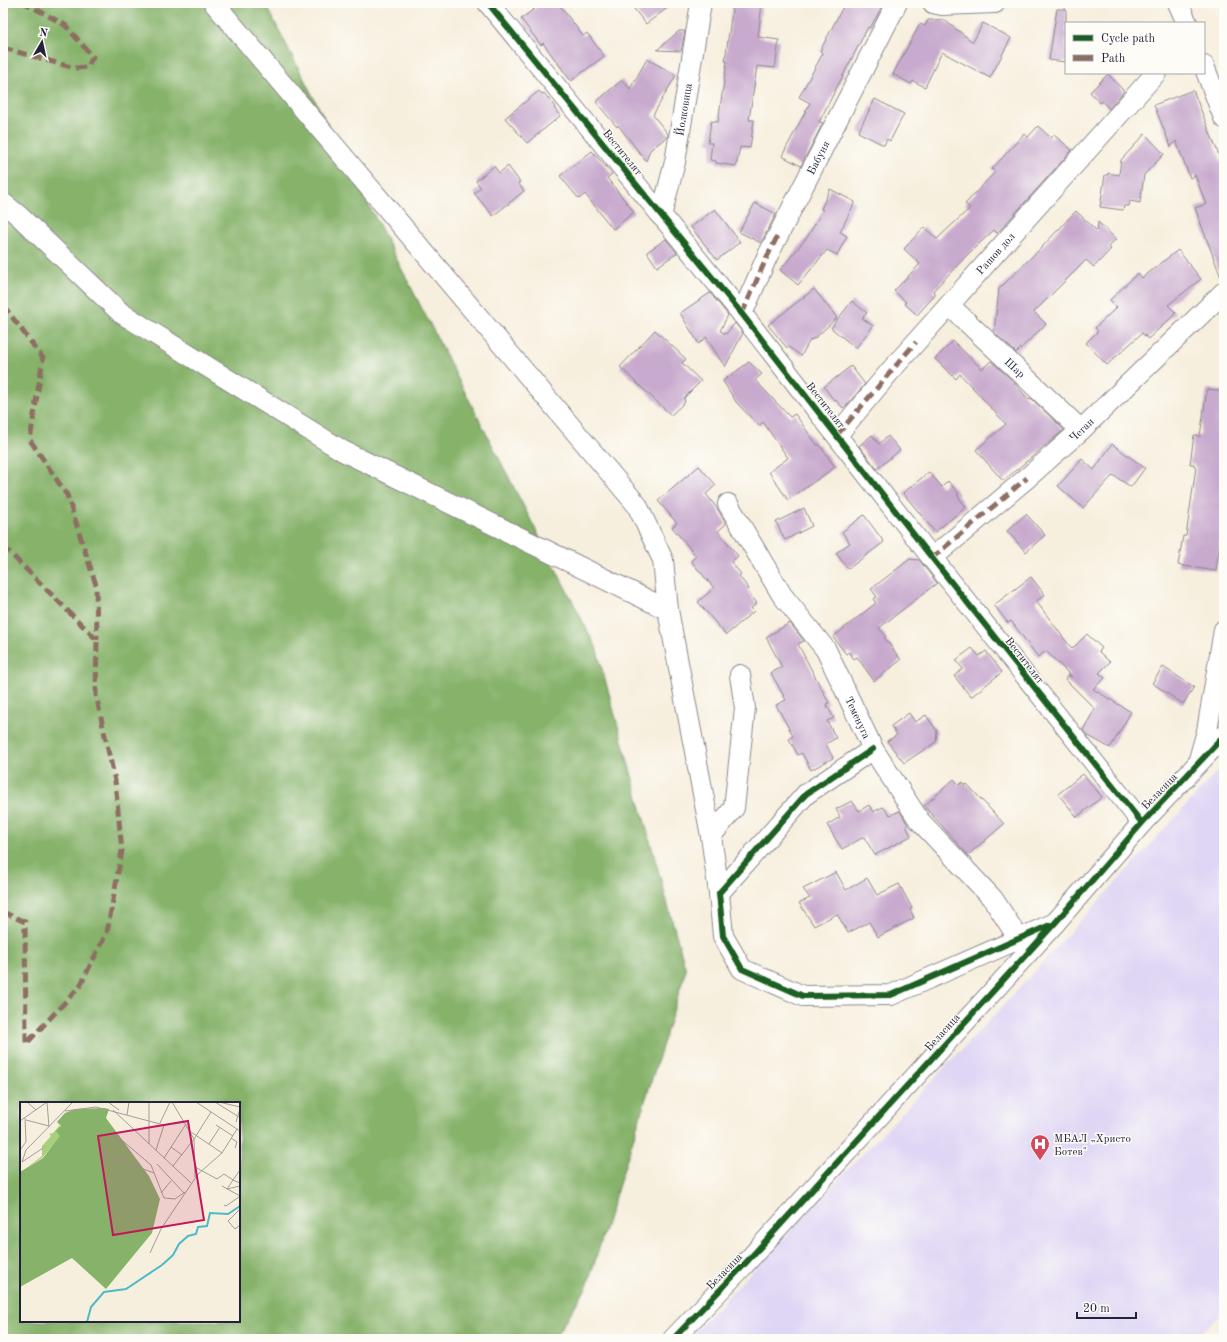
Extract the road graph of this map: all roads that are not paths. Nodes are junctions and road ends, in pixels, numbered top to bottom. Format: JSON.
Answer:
{"nodes":[{"id":1,"x":214,"y":3,"type":"edge"},
{"id":2,"x":488,"y":3,"type":"edge"},
{"id":3,"x":701,"y":3,"type":"edge"},
{"id":4,"x":897,"y":3,"type":"edge"},
{"id":5,"x":933,"y":3,"type":"edge"},
{"id":6,"x":995,"y":3,"type":"edge"},
{"id":7,"x":1178,"y":3,"type":"edge"},
{"id":8,"x":1187,"y":22,"type":"edge"},
{"id":9,"x":1205,"y":69,"type":"edge"},
{"id":10,"x":1155,"y":74,"type":"edge"},
{"id":11,"x":1224,"y":118,"type":"edge"},
{"id":12,"x":3,"y":203,"type":"edge"},
{"id":13,"x":662,"y":216,"type":"junction"},
{"id":14,"x":1224,"y":292,"type":"edge"},
{"id":15,"x":949,"y":305,"type":"junction"},
{"id":16,"x":742,"y":314,"type":"junction"},
{"id":17,"x":1081,"y":430,"type":"junction"},
{"id":18,"x":837,"y":435,"type":"junction"},
{"id":19,"x":728,"y":504,"type":"dead end"},
{"id":20,"x":932,"y":558,"type":"junction"},
{"id":21,"x":668,"y":610,"type":"junction"},
{"id":22,"x":1224,"y":630,"type":"edge"},
{"id":23,"x":740,"y":675,"type":"dead end"},
{"id":24,"x":1224,"y":736,"type":"edge"},
{"id":25,"x":873,"y":749,"type":"junction"},
{"id":26,"x":1198,"y":765,"type":"junction"},
{"id":27,"x":1142,"y":823,"type":"junction"},
{"id":28,"x":710,"y":836,"type":"junction"},
{"id":29,"x":719,"y":893,"type":"junction"},
{"id":30,"x":1055,"y":923,"type":"junction"},
{"id":31,"x":1020,"y":939,"type":"junction"},
{"id":32,"x":673,"y":1339,"type":"edge"}],
"edges":[{"from":1,"to":21,"type":"street"},
{"from":2,"to":13,"type":"street","name":"Вестителят"},
{"from":3,"to":13,"type":"street","name":"Йолковица"},
{"from":4,"to":16,"type":"street","name":"Бабуня"},
{"from":5,"to":6,"type":"street"},
{"from":7,"to":8,"type":"street"},
{"from":9,"to":11,"type":"street"},
{"from":10,"to":15,"type":"street","name":"Рашов дол"},
{"from":12,"to":21,"type":"street"},
{"from":13,"to":16,"type":"street","name":"Вестителят"},
{"from":14,"to":17,"type":"street","name":"Чеган"},
{"from":15,"to":17,"type":"street","name":"Шар"},
{"from":15,"to":18,"type":"street","name":"Рашов дол"},
{"from":16,"to":18,"type":"street","name":"Вестителят"},
{"from":17,"to":20,"type":"street","name":"Чеган"},
{"from":18,"to":20,"type":"street","name":"Вестителят"},
{"from":19,"to":25,"type":"street","name":"Теменуга"},
{"from":20,"to":27,"type":"street","name":"Вестителят"},
{"from":21,"to":28,"type":"street"},
{"from":22,"to":26,"type":"street"},
{"from":23,"to":28,"type":"street"},
{"from":24,"to":26,"type":"street","name":"Беласица"},
{"from":25,"to":29,"type":"street"},
{"from":25,"to":31,"type":"street","name":"Теменуга"},
{"from":26,"to":27,"type":"street","name":"Беласица"},
{"from":27,"to":30,"type":"street","name":"Беласица"},
{"from":28,"to":29,"type":"street"},
{"from":29,"to":31,"type":"street"},
{"from":30,"to":31,"type":"street"},
{"from":30,"to":32,"type":"street","name":"Беласица"}]}
